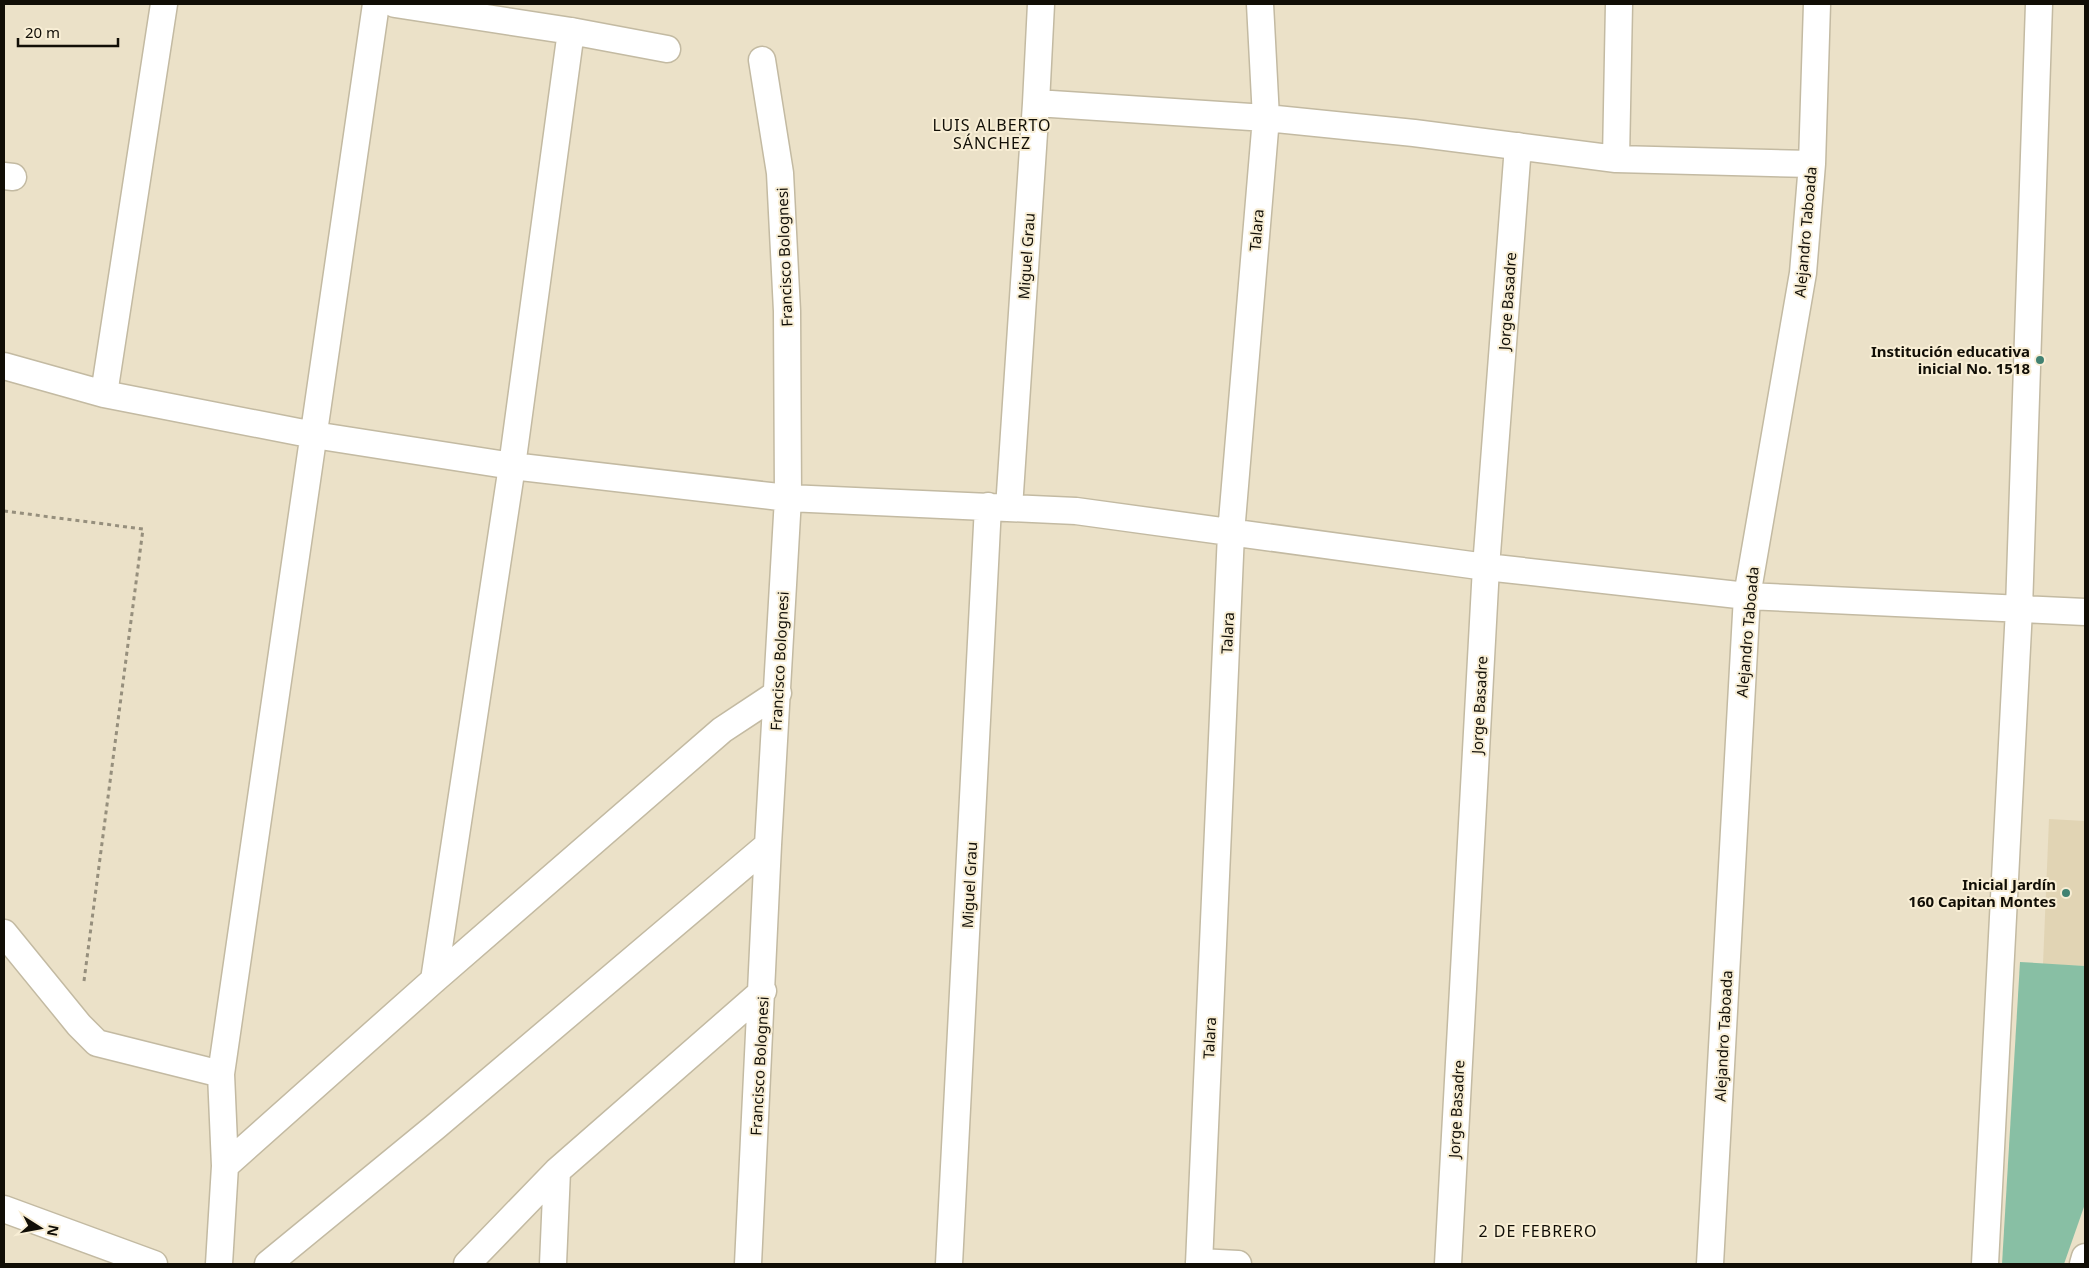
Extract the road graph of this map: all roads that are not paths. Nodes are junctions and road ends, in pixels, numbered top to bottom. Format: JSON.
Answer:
{"nodes":[{"id":1,"x":164,"y":4,"type":"edge"},
{"id":2,"x":376,"y":4,"type":"edge"},
{"id":3,"x":396,"y":4,"type":"edge"},
{"id":4,"x":1041,"y":4,"type":"edge"},
{"id":5,"x":1260,"y":4,"type":"edge"},
{"id":6,"x":1619,"y":4,"type":"edge"},
{"id":7,"x":1817,"y":4,"type":"edge"},
{"id":8,"x":2039,"y":4,"type":"edge"},
{"id":9,"x":571,"y":31,"type":"junction"},
{"id":10,"x":667,"y":49,"type":"dead end"},
{"id":11,"x":762,"y":60,"type":"dead end"},
{"id":12,"x":1036,"y":104,"type":"junction"},
{"id":13,"x":1266,"y":118,"type":"junction"},
{"id":14,"x":1518,"y":146,"type":"junction"},
{"id":15,"x":1616,"y":159,"type":"junction"},
{"id":16,"x":1812,"y":164,"type":"junction"},
{"id":17,"x":4,"y":366,"type":"edge"},
{"id":18,"x":104,"y":394,"type":"junction"},
{"id":19,"x":314,"y":435,"type":"junction"},
{"id":20,"x":512,"y":466,"type":"junction"},
{"id":21,"x":788,"y":498,"type":"junction"},
{"id":22,"x":998,"y":507,"type":"junction"},
{"id":23,"x":1231,"y":533,"type":"junction"},
{"id":24,"x":1486,"y":567,"type":"junction"},
{"id":25,"x":1747,"y":596,"type":"junction"},
{"id":26,"x":2019,"y":609,"type":"junction"},
{"id":27,"x":2085,"y":612,"type":"edge"},
{"id":28,"x":778,"y":693,"type":"junction"},
{"id":29,"x":768,"y":845,"type":"junction"},
{"id":30,"x":4,"y":933,"type":"edge"},
{"id":31,"x":434,"y":980,"type":"junction"},
{"id":32,"x":763,"y":992,"type":"junction"},
{"id":33,"x":221,"y":1074,"type":"junction"},
{"id":34,"x":225,"y":1166,"type":"junction"},
{"id":35,"x":556,"y":1171,"type":"junction"},
{"id":36,"x":4,"y":1209,"type":"edge"},
{"id":37,"x":2085,"y":1257,"type":"edge"},
{"id":38,"x":1199,"y":1263,"type":"edge"},
{"id":39,"x":154,"y":1264,"type":"edge"},
{"id":40,"x":219,"y":1264,"type":"edge"},
{"id":41,"x":268,"y":1264,"type":"edge"},
{"id":42,"x":467,"y":1264,"type":"edge"},
{"id":43,"x":553,"y":1264,"type":"edge"},
{"id":44,"x":748,"y":1264,"type":"edge"},
{"id":45,"x":949,"y":1264,"type":"edge"},
{"id":46,"x":1238,"y":1264,"type":"edge"},
{"id":47,"x":1448,"y":1264,"type":"edge"},
{"id":48,"x":1710,"y":1264,"type":"edge"},
{"id":49,"x":1985,"y":1264,"type":"edge"},
{"id":50,"x":2083,"y":1264,"type":"edge"}],
"edges":[{"from":1,"to":18,"type":"street"},
{"from":2,"to":19,"type":"street"},
{"from":3,"to":9,"type":"street"},
{"from":4,"to":12,"type":"street","name":"Miguel Grau"},
{"from":5,"to":13,"type":"street","name":"Talara"},
{"from":6,"to":15,"type":"street"},
{"from":7,"to":16,"type":"street","name":"Alejandro Taboada"},
{"from":8,"to":26,"type":"street"},
{"from":9,"to":10,"type":"street"},
{"from":9,"to":20,"type":"street"},
{"from":11,"to":21,"type":"street","name":"Francisco Bolognesi"},
{"from":12,"to":13,"type":"street"},
{"from":12,"to":22,"type":"street","name":"Miguel Grau"},
{"from":13,"to":14,"type":"street"},
{"from":13,"to":23,"type":"street","name":"Talara"},
{"from":14,"to":15,"type":"street"},
{"from":14,"to":24,"type":"street","name":"Jorge Basadre"},
{"from":15,"to":16,"type":"street"},
{"from":16,"to":25,"type":"street","name":"Alejandro Taboada"},
{"from":17,"to":18,"type":"street"},
{"from":18,"to":19,"type":"street"},
{"from":19,"to":20,"type":"street"},
{"from":19,"to":33,"type":"street"},
{"from":20,"to":21,"type":"street"},
{"from":20,"to":31,"type":"street"},
{"from":21,"to":22,"type":"street"},
{"from":21,"to":28,"type":"street","name":"Francisco Bolognesi"},
{"from":22,"to":23,"type":"street"},
{"from":22,"to":45,"type":"street","name":"Miguel Grau"},
{"from":23,"to":24,"type":"street"},
{"from":23,"to":38,"type":"street","name":"Talara"},
{"from":24,"to":25,"type":"street"},
{"from":24,"to":47,"type":"street","name":"Jorge Basadre"},
{"from":25,"to":26,"type":"street"},
{"from":25,"to":48,"type":"street","name":"Alejandro Taboada"},
{"from":26,"to":27,"type":"street"},
{"from":26,"to":49,"type":"street"},
{"from":28,"to":29,"type":"street","name":"Francisco Bolognesi"},
{"from":28,"to":31,"type":"street"},
{"from":29,"to":32,"type":"street","name":"Francisco Bolognesi"},
{"from":29,"to":41,"type":"street"},
{"from":30,"to":33,"type":"street"},
{"from":31,"to":34,"type":"street"},
{"from":32,"to":35,"type":"street"},
{"from":32,"to":44,"type":"street","name":"Francisco Bolognesi"},
{"from":33,"to":34,"type":"street"},
{"from":34,"to":40,"type":"street"},
{"from":35,"to":42,"type":"street"},
{"from":35,"to":43,"type":"street"},
{"from":36,"to":39,"type":"street"},
{"from":37,"to":50,"type":"street"},
{"from":38,"to":46,"type":"street"}]}
